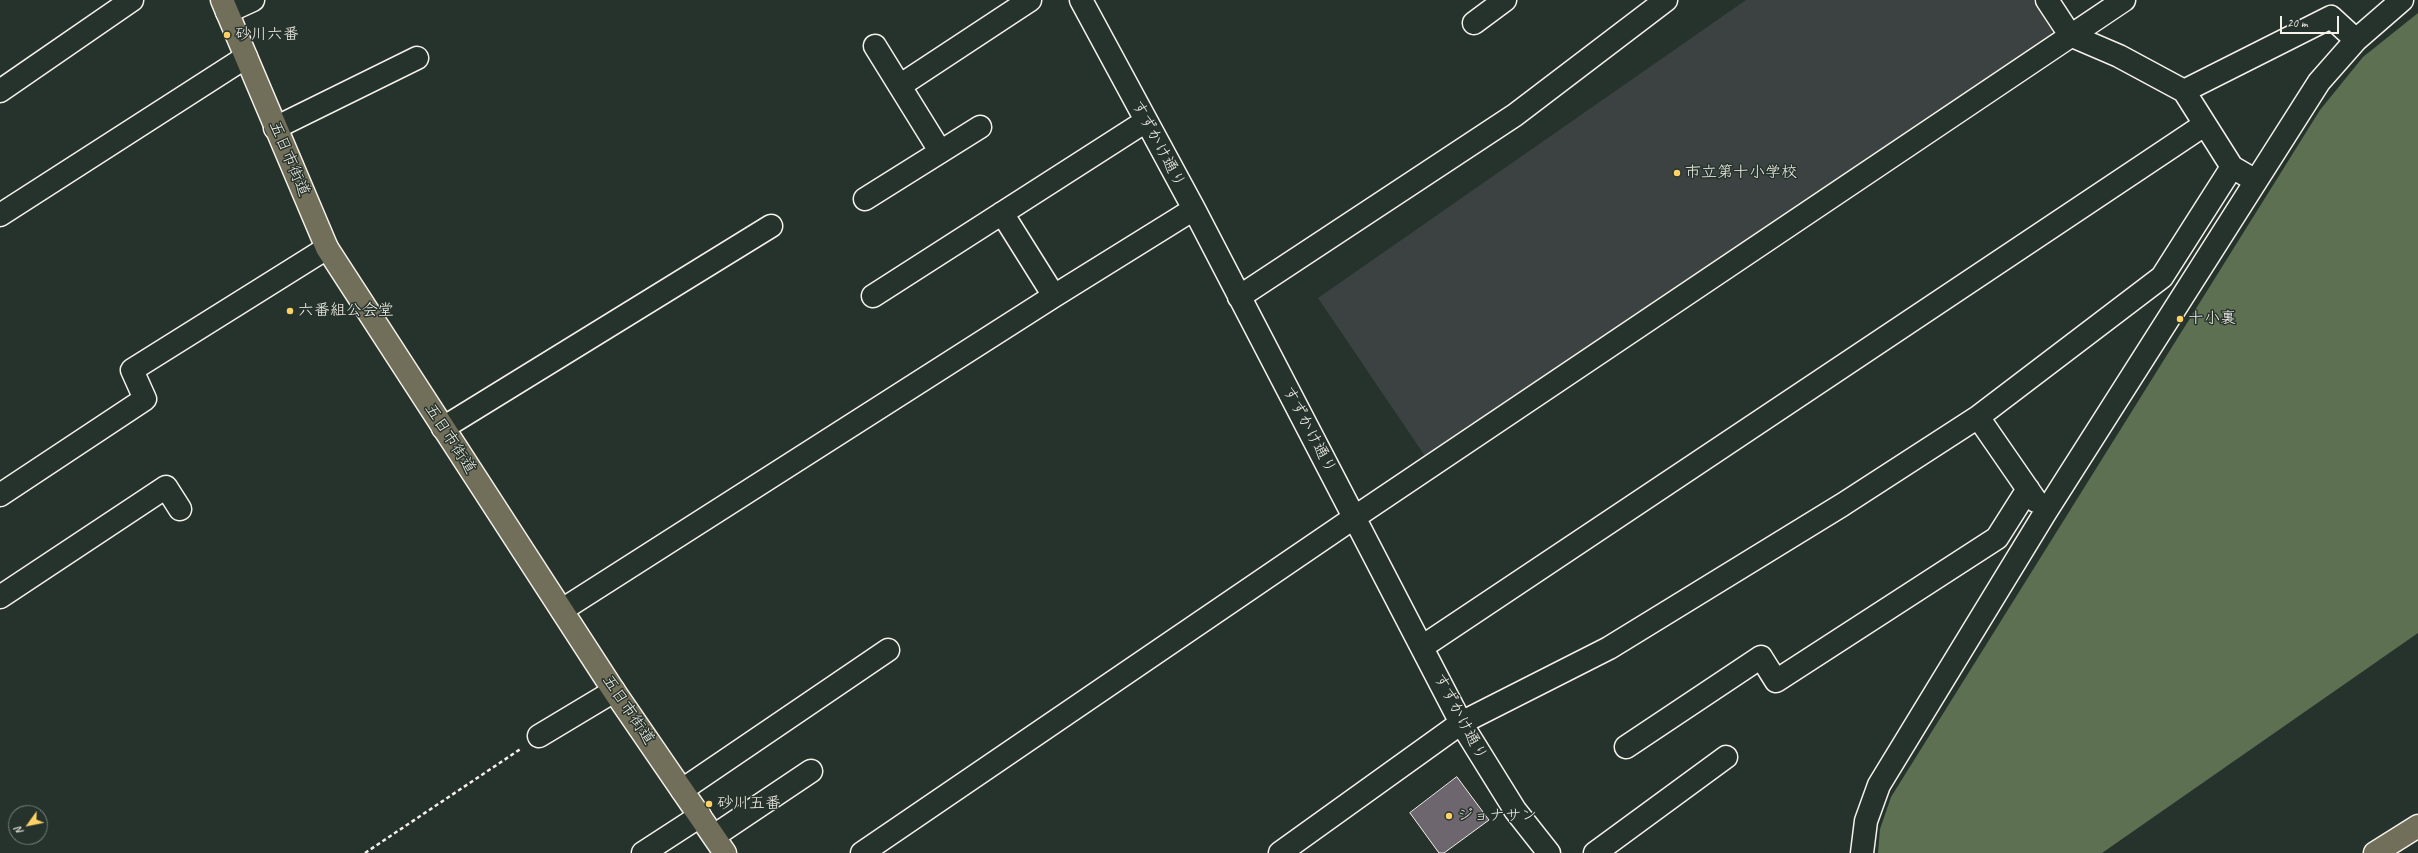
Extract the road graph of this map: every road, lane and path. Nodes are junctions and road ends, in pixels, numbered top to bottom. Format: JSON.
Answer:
{"nodes":[{"id":1,"x":132,"y":0,"type":"edge"},
{"id":2,"x":253,"y":0,"type":"edge"},
{"id":3,"x":1030,"y":0,"type":"edge"},
{"id":4,"x":1080,"y":0,"type":"edge"},
{"id":5,"x":1505,"y":0,"type":"edge"},
{"id":6,"x":1666,"y":0,"type":"edge"},
{"id":7,"x":2047,"y":0,"type":"edge"},
{"id":8,"x":2124,"y":0,"type":"edge"},
{"id":9,"x":2402,"y":0,"type":"edge"},
{"id":10,"x":224,"y":6,"type":"edge"},
{"id":11,"x":1474,"y":23,"type":"dead end"},
{"id":12,"x":2070,"y":36,"type":"junction"},
{"id":13,"x":2356,"y":40,"type":"junction"},
{"id":14,"x":875,"y":46,"type":"dead end"},
{"id":15,"x":246,"y":57,"type":"junction"},
{"id":16,"x":417,"y":58,"type":"dead end"},
{"id":17,"x":901,"y":85,"type":"junction"},
{"id":18,"x":0,"y":91,"type":"edge"},
{"id":19,"x":2184,"y":91,"type":"junction"},
{"id":20,"x":1146,"y":121,"type":"junction"},
{"id":21,"x":2204,"y":125,"type":"junction"},
{"id":22,"x":980,"y":127,"type":"dead end"},
{"id":23,"x":276,"y":128,"type":"junction"},
{"id":24,"x":940,"y":151,"type":"junction"},
{"id":25,"x":2232,"y":167,"type":"junction"},
{"id":26,"x":2256,"y":181,"type":"junction"},
{"id":27,"x":865,"y":199,"type":"dead end"},
{"id":28,"x":1194,"y":209,"type":"junction"},
{"id":29,"x":1002,"y":213,"type":"junction"},
{"id":30,"x":0,"y":215,"type":"edge"},
{"id":31,"x":772,"y":226,"type":"dead end"},
{"id":32,"x":327,"y":248,"type":"junction"},
{"id":33,"x":873,"y":296,"type":"dead end"},
{"id":34,"x":1054,"y":296,"type":"junction"},
{"id":35,"x":1239,"y":296,"type":"junction"},
{"id":36,"x":1978,"y":417,"type":"junction"},
{"id":37,"x":443,"y":428,"type":"junction"},
{"id":38,"x":2028,"y":488,"type":"junction"},
{"id":39,"x":0,"y":495,"type":"edge"},
{"id":40,"x":180,"y":509,"type":"dead end"},
{"id":41,"x":2045,"y":513,"type":"junction"},
{"id":42,"x":1355,"y":518,"type":"junction"},
{"id":43,"x":0,"y":597,"type":"edge"},
{"id":44,"x":562,"y":610,"type":"junction"},
{"id":45,"x":1422,"y":647,"type":"junction"},
{"id":46,"x":888,"y":650,"type":"dead end"},
{"id":47,"x":614,"y":691,"type":"junction"},
{"id":48,"x":1461,"y":723,"type":"junction"},
{"id":49,"x":539,"y":736,"type":"joint"},
{"id":50,"x":1626,"y":747,"type":"dead end"},
{"id":51,"x":1726,"y":756,"type":"dead end"},
{"id":52,"x":811,"y":772,"type":"dead end"},
{"id":53,"x":682,"y":790,"type":"junction"},
{"id":54,"x":700,"y":816,"type":"junction"},
{"id":55,"x":2418,"y":826,"type":"edge"},
{"id":56,"x":719,"y":845,"type":"edge"},
{"id":57,"x":364,"y":853,"type":"edge"},
{"id":58,"x":643,"y":853,"type":"edge"},
{"id":59,"x":862,"y":853,"type":"edge"},
{"id":60,"x":1280,"y":853,"type":"edge"},
{"id":61,"x":1549,"y":853,"type":"edge"},
{"id":62,"x":1595,"y":853,"type":"edge"},
{"id":63,"x":1862,"y":853,"type":"edge"},
{"id":64,"x":2375,"y":853,"type":"edge"}],
"edges":[{"from":1,"to":18,"type":"street"},
{"from":2,"to":10,"type":"street"},
{"from":3,"to":17,"type":"street"},
{"from":4,"to":20,"type":"street","name":"すずかけ通り"},
{"from":5,"to":11,"type":"street"},
{"from":6,"to":35,"type":"street"},
{"from":7,"to":12,"type":"street"},
{"from":8,"to":12,"type":"street"},
{"from":9,"to":13,"type":"street"},
{"from":10,"to":15,"type":"main road","name":"五日市街道"},
{"from":12,"to":19,"type":"street"},
{"from":12,"to":42,"type":"street"},
{"from":13,"to":19,"type":"street"},
{"from":13,"to":26,"type":"street"},
{"from":14,"to":17,"type":"street"},
{"from":15,"to":23,"type":"main road","name":"五日市街道"},
{"from":15,"to":30,"type":"street"},
{"from":16,"to":23,"type":"street"},
{"from":17,"to":24,"type":"street"},
{"from":19,"to":21,"type":"street"},
{"from":20,"to":28,"type":"street","name":"すずかけ通り"},
{"from":20,"to":29,"type":"street"},
{"from":21,"to":25,"type":"street"},
{"from":21,"to":45,"type":"street"},
{"from":22,"to":24,"type":"street"},
{"from":23,"to":32,"type":"main road","name":"五日市街道"},
{"from":24,"to":27,"type":"street"},
{"from":25,"to":26,"type":"street"},
{"from":25,"to":36,"type":"street"},
{"from":26,"to":41,"type":"street"},
{"from":28,"to":34,"type":"street"},
{"from":28,"to":35,"type":"street","name":"すずかけ通り"},
{"from":29,"to":33,"type":"street"},
{"from":29,"to":34,"type":"street"},
{"from":31,"to":37,"type":"street"},
{"from":32,"to":37,"type":"main road","name":"五日市街道"},
{"from":32,"to":39,"type":"street"},
{"from":34,"to":44,"type":"street"},
{"from":35,"to":42,"type":"street","name":"すずかけ通り"},
{"from":36,"to":38,"type":"street"},
{"from":36,"to":48,"type":"street"},
{"from":37,"to":44,"type":"main road","name":"五日市街道"},
{"from":38,"to":41,"type":"street"},
{"from":38,"to":50,"type":"street"},
{"from":40,"to":43,"type":"street"},
{"from":41,"to":63,"type":"street"},
{"from":42,"to":45,"type":"street","name":"すずかけ通り"},
{"from":42,"to":59,"type":"street"},
{"from":44,"to":47,"type":"main road","name":"五日市街道"},
{"from":45,"to":48,"type":"street","name":"すずかけ通り"},
{"from":46,"to":53,"type":"street"},
{"from":47,"to":49,"type":"street"},
{"from":47,"to":53,"type":"main road","name":"五日市街道"},
{"from":48,"to":60,"type":"street"},
{"from":48,"to":61,"type":"street","name":"すずかけ通り"},
{"from":49,"to":57,"type":"path"},
{"from":51,"to":62,"type":"street"},
{"from":52,"to":56,"type":"street"},
{"from":53,"to":54,"type":"main road","name":"五日市街道"},
{"from":54,"to":56,"type":"main road","name":"五日市街道"},
{"from":54,"to":58,"type":"street"},
{"from":55,"to":64,"type":"main road"}]}
